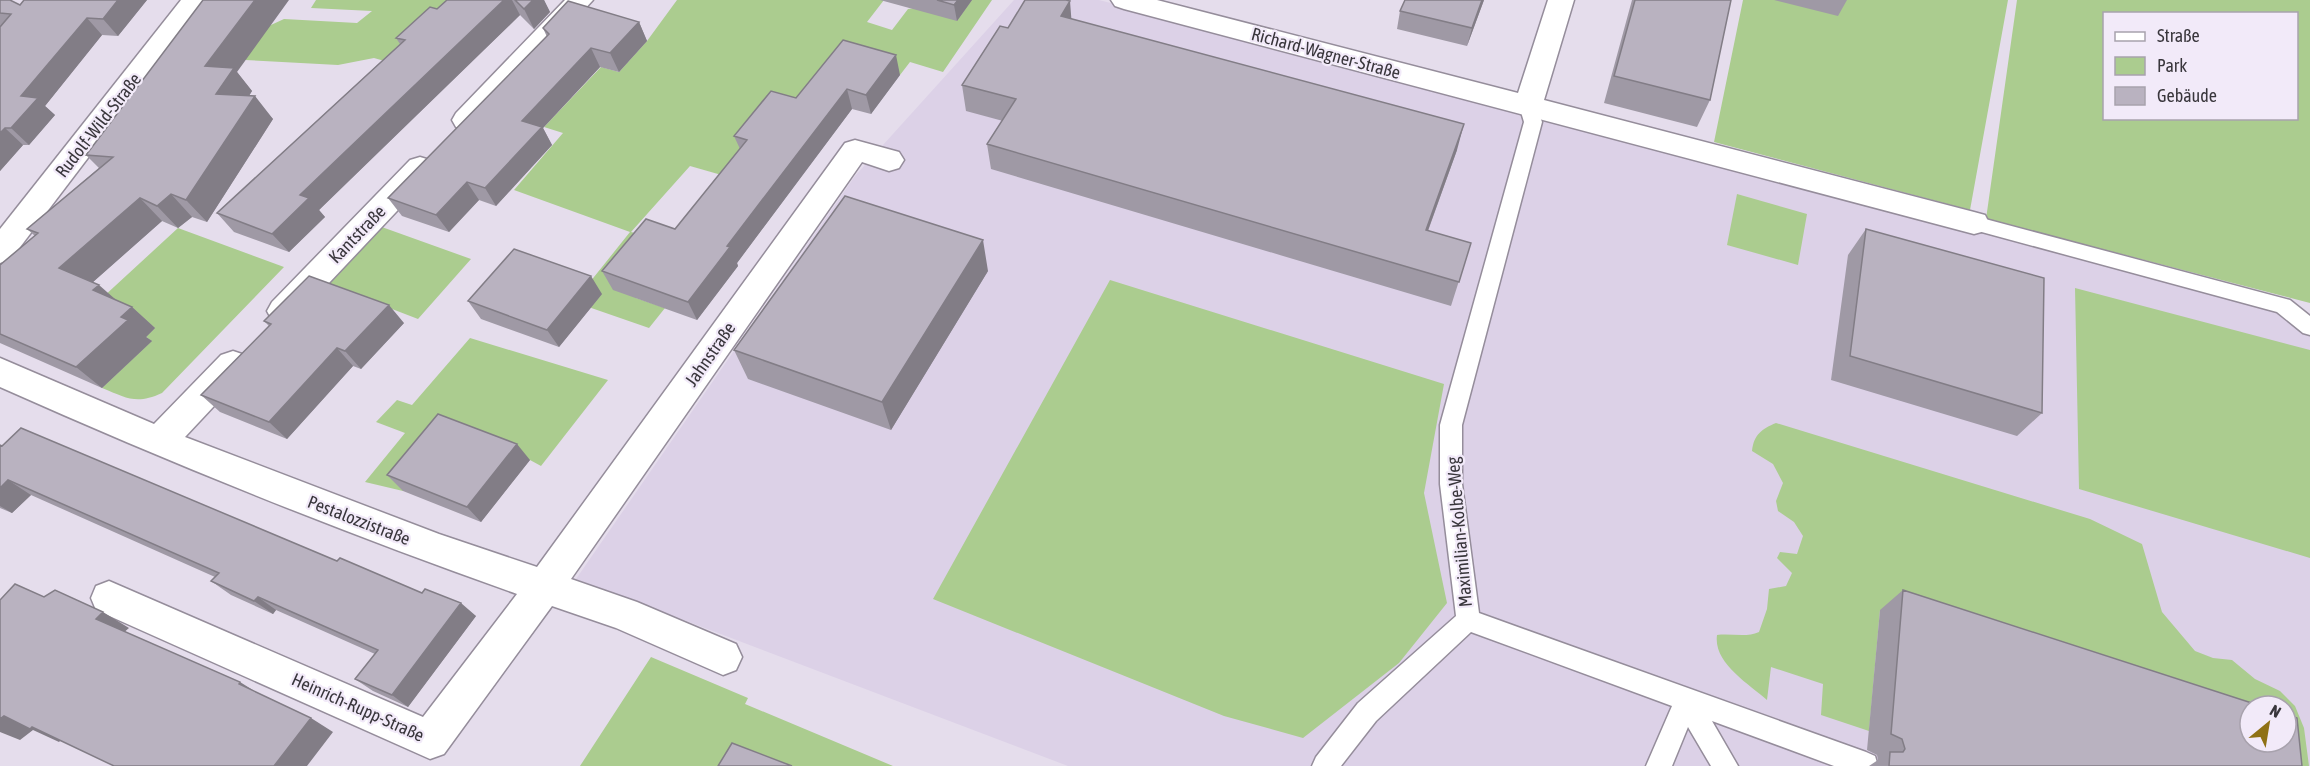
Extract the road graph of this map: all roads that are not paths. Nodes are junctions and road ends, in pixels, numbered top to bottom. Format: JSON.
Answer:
{"nodes":[{"id":1,"x":195,"y":0,"type":"edge"},
{"id":2,"x":580,"y":0,"type":"edge"},
{"id":3,"x":1124,"y":0,"type":"edge"},
{"id":4,"x":1561,"y":0,"type":"edge"},
{"id":5,"x":1528,"y":105,"type":"junction"},
{"id":6,"x":889,"y":160,"type":"dead end"},
{"id":7,"x":1974,"y":223,"type":"joint"},
{"id":8,"x":0,"y":250,"type":"edge"},
{"id":9,"x":2310,"y":327,"type":"edge"},
{"id":10,"x":0,"y":372,"type":"edge"},
{"id":11,"x":159,"y":442,"type":"junction"},
{"id":12,"x":545,"y":586,"type":"junction"},
{"id":13,"x":110,"y":598,"type":"dead end"},
{"id":14,"x":1468,"y":620,"type":"junction"},
{"id":15,"x":723,"y":657,"type":"dead end"},
{"id":16,"x":1686,"y":701,"type":"junction"},
{"id":17,"x":1866,"y":765,"type":"edge"},
{"id":18,"x":1324,"y":766,"type":"edge"},
{"id":19,"x":1659,"y":766,"type":"edge"},
{"id":20,"x":1725,"y":766,"type":"edge"}],
"edges":[{"from":1,"to":8,"type":"street","name":"Rudolf-Wild-Straße"},
{"from":2,"to":11,"type":"street","name":"Kantstraße"},
{"from":3,"to":5,"type":"street","name":"Richard-Wagner-Straße"},
{"from":4,"to":5,"type":"street"},
{"from":5,"to":7,"type":"street","name":"Richard-Wagner-Straße"},
{"from":5,"to":14,"type":"lane","name":"Maximilian-Kolbe-Weg"},
{"from":6,"to":12,"type":"street","name":"Jahnstraße"},
{"from":7,"to":9,"type":"lane"},
{"from":10,"to":11,"type":"street","name":"Pestalozzistraße"},
{"from":11,"to":12,"type":"street","name":"Pestalozzistraße"},
{"from":12,"to":13,"type":"street","name":"Heinrich-Rupp-Straße"},
{"from":12,"to":15,"type":"street","name":"Pestalozzistraße"},
{"from":14,"to":16,"type":"lane"},
{"from":14,"to":18,"type":"lane","name":"Maximilian-Kolbe-Weg"},
{"from":16,"to":17,"type":"lane"},
{"from":16,"to":19,"type":"lane"},
{"from":16,"to":20,"type":"lane"}]}
